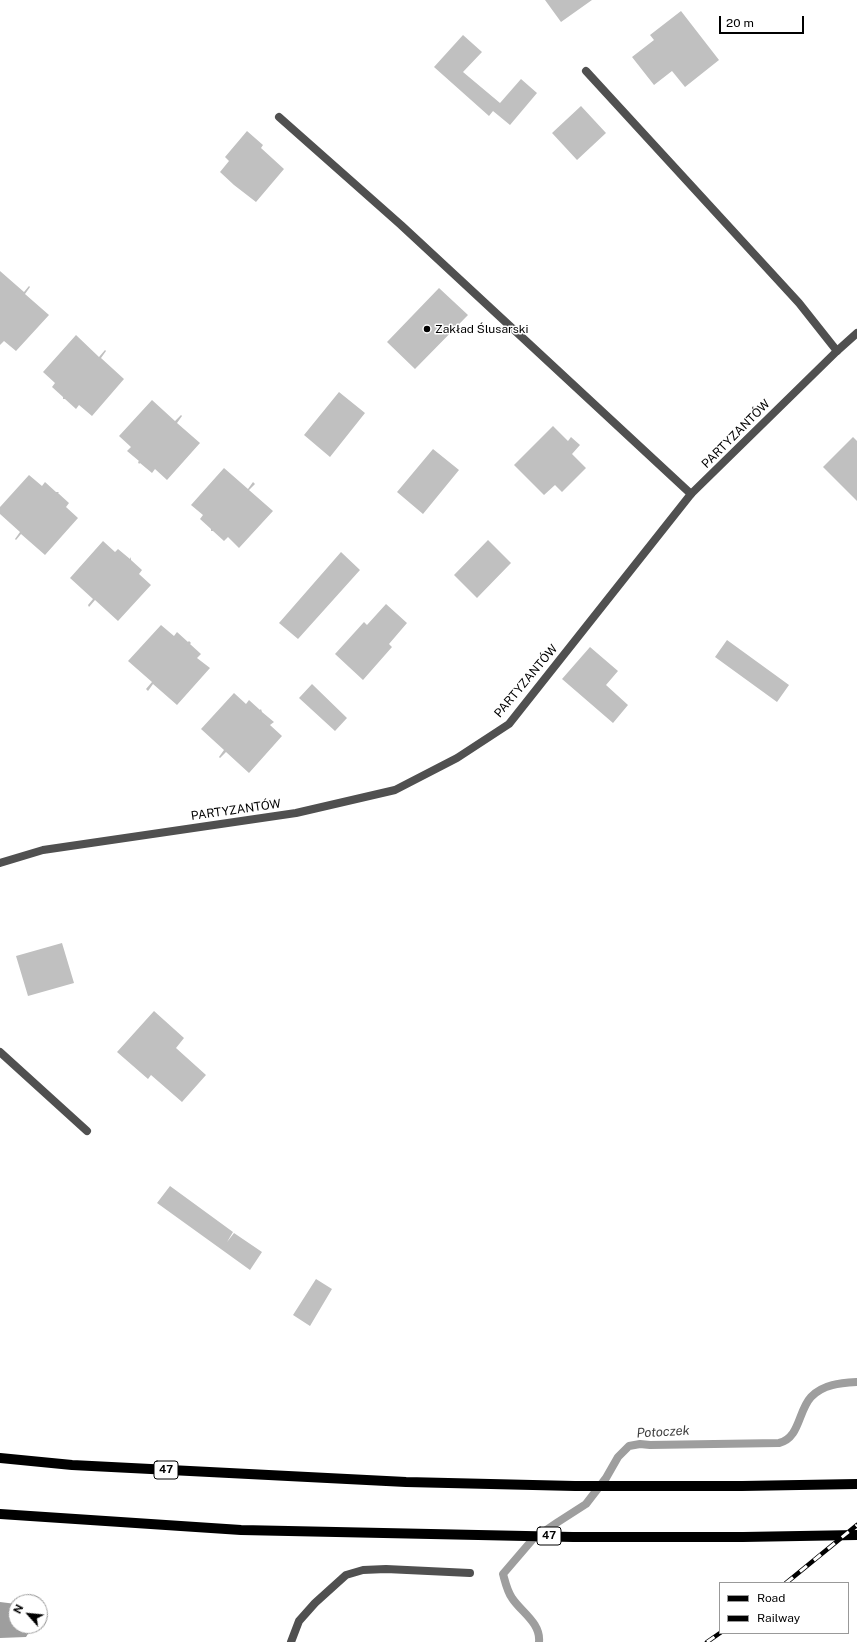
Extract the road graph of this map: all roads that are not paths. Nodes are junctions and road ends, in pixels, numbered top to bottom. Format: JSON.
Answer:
{"nodes":[{"id":1,"x":586,"y":71,"type":"dead end"},
{"id":2,"x":279,"y":117,"type":"dead end"},
{"id":3,"x":857,"y":333,"type":"edge"},
{"id":4,"x":836,"y":351,"type":"junction"},
{"id":5,"x":691,"y":494,"type":"junction"},
{"id":6,"x":0,"y":863,"type":"edge"},
{"id":7,"x":0,"y":1052,"type":"edge"},
{"id":8,"x":87,"y":1131,"type":"dead end"},
{"id":9,"x":0,"y":1458,"type":"edge"},
{"id":10,"x":857,"y":1484,"type":"edge"},
{"id":11,"x":0,"y":1514,"type":"edge"},
{"id":12,"x":857,"y":1535,"type":"edge"},
{"id":13,"x":470,"y":1573,"type":"dead end"},
{"id":14,"x":291,"y":1642,"type":"edge"}],
"edges":[{"from":1,"to":4,"type":"street"},
{"from":2,"to":5,"type":"street"},
{"from":3,"to":4,"type":"street","name":"PARTYZANTÓW"},
{"from":4,"to":5,"type":"street","name":"PARTYZANTÓW"},
{"from":5,"to":6,"type":"street","name":"PARTYZANTÓW"},
{"from":7,"to":8,"type":"street"},
{"from":9,"to":10,"type":"main road","number":"47"},
{"from":11,"to":12,"type":"main road","number":"47"},
{"from":13,"to":14,"type":"street"}]}
